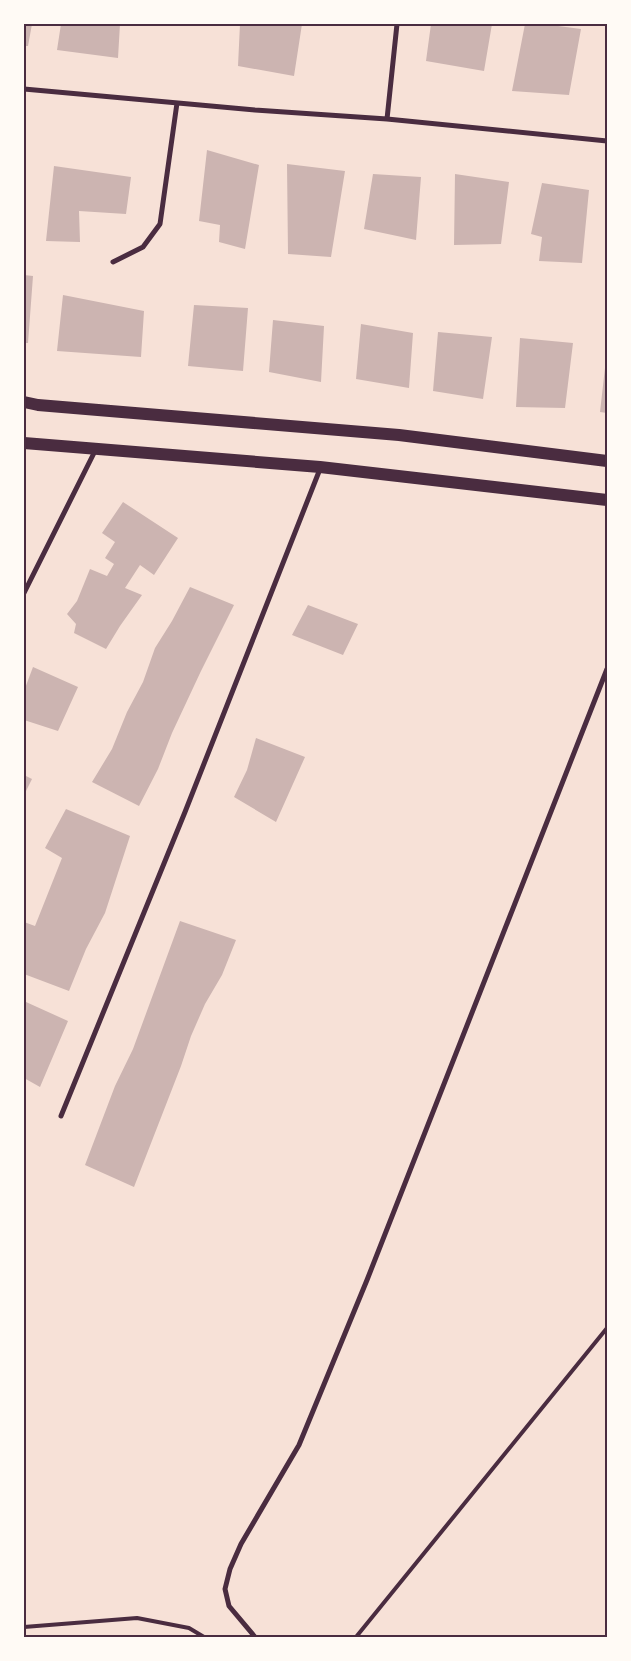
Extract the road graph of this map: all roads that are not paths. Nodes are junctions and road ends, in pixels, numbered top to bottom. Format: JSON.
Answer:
{"nodes":[{"id":1,"x":397,"y":24,"type":"edge"},
{"id":2,"x":24,"y":88,"type":"edge"},
{"id":3,"x":177,"y":103,"type":"junction"},
{"id":4,"x":386,"y":118,"type":"junction"},
{"id":5,"x":607,"y":141,"type":"edge"},
{"id":6,"x":113,"y":262,"type":"dead end"},
{"id":7,"x":24,"y":402,"type":"edge"},
{"id":8,"x":24,"y":443,"type":"edge"},
{"id":9,"x":96,"y":448,"type":"junction"},
{"id":10,"x":607,"y":461,"type":"edge"},
{"id":11,"x":320,"y":467,"type":"junction"},
{"id":12,"x":607,"y":500,"type":"edge"},
{"id":13,"x":24,"y":593,"type":"edge"},
{"id":14,"x":607,"y":669,"type":"edge"},
{"id":15,"x":62,"y":1116,"type":"dead end"},
{"id":16,"x":607,"y":1328,"type":"edge"},
{"id":17,"x":24,"y":1627,"type":"edge"},
{"id":18,"x":204,"y":1637,"type":"edge"},
{"id":19,"x":255,"y":1637,"type":"edge"},
{"id":20,"x":356,"y":1637,"type":"edge"}],
"edges":[{"from":1,"to":4,"type":"street"},
{"from":2,"to":3,"type":"street"},
{"from":3,"to":4,"type":"street"},
{"from":3,"to":6,"type":"street"},
{"from":4,"to":5,"type":"street"},
{"from":7,"to":10,"type":"main road"},
{"from":8,"to":9,"type":"main road"},
{"from":9,"to":11,"type":"main road"},
{"from":9,"to":13,"type":"street"},
{"from":11,"to":12,"type":"main road"},
{"from":11,"to":15,"type":"street"},
{"from":14,"to":19,"type":"street"},
{"from":16,"to":20,"type":"lane"},
{"from":17,"to":18,"type":"lane"}]}
